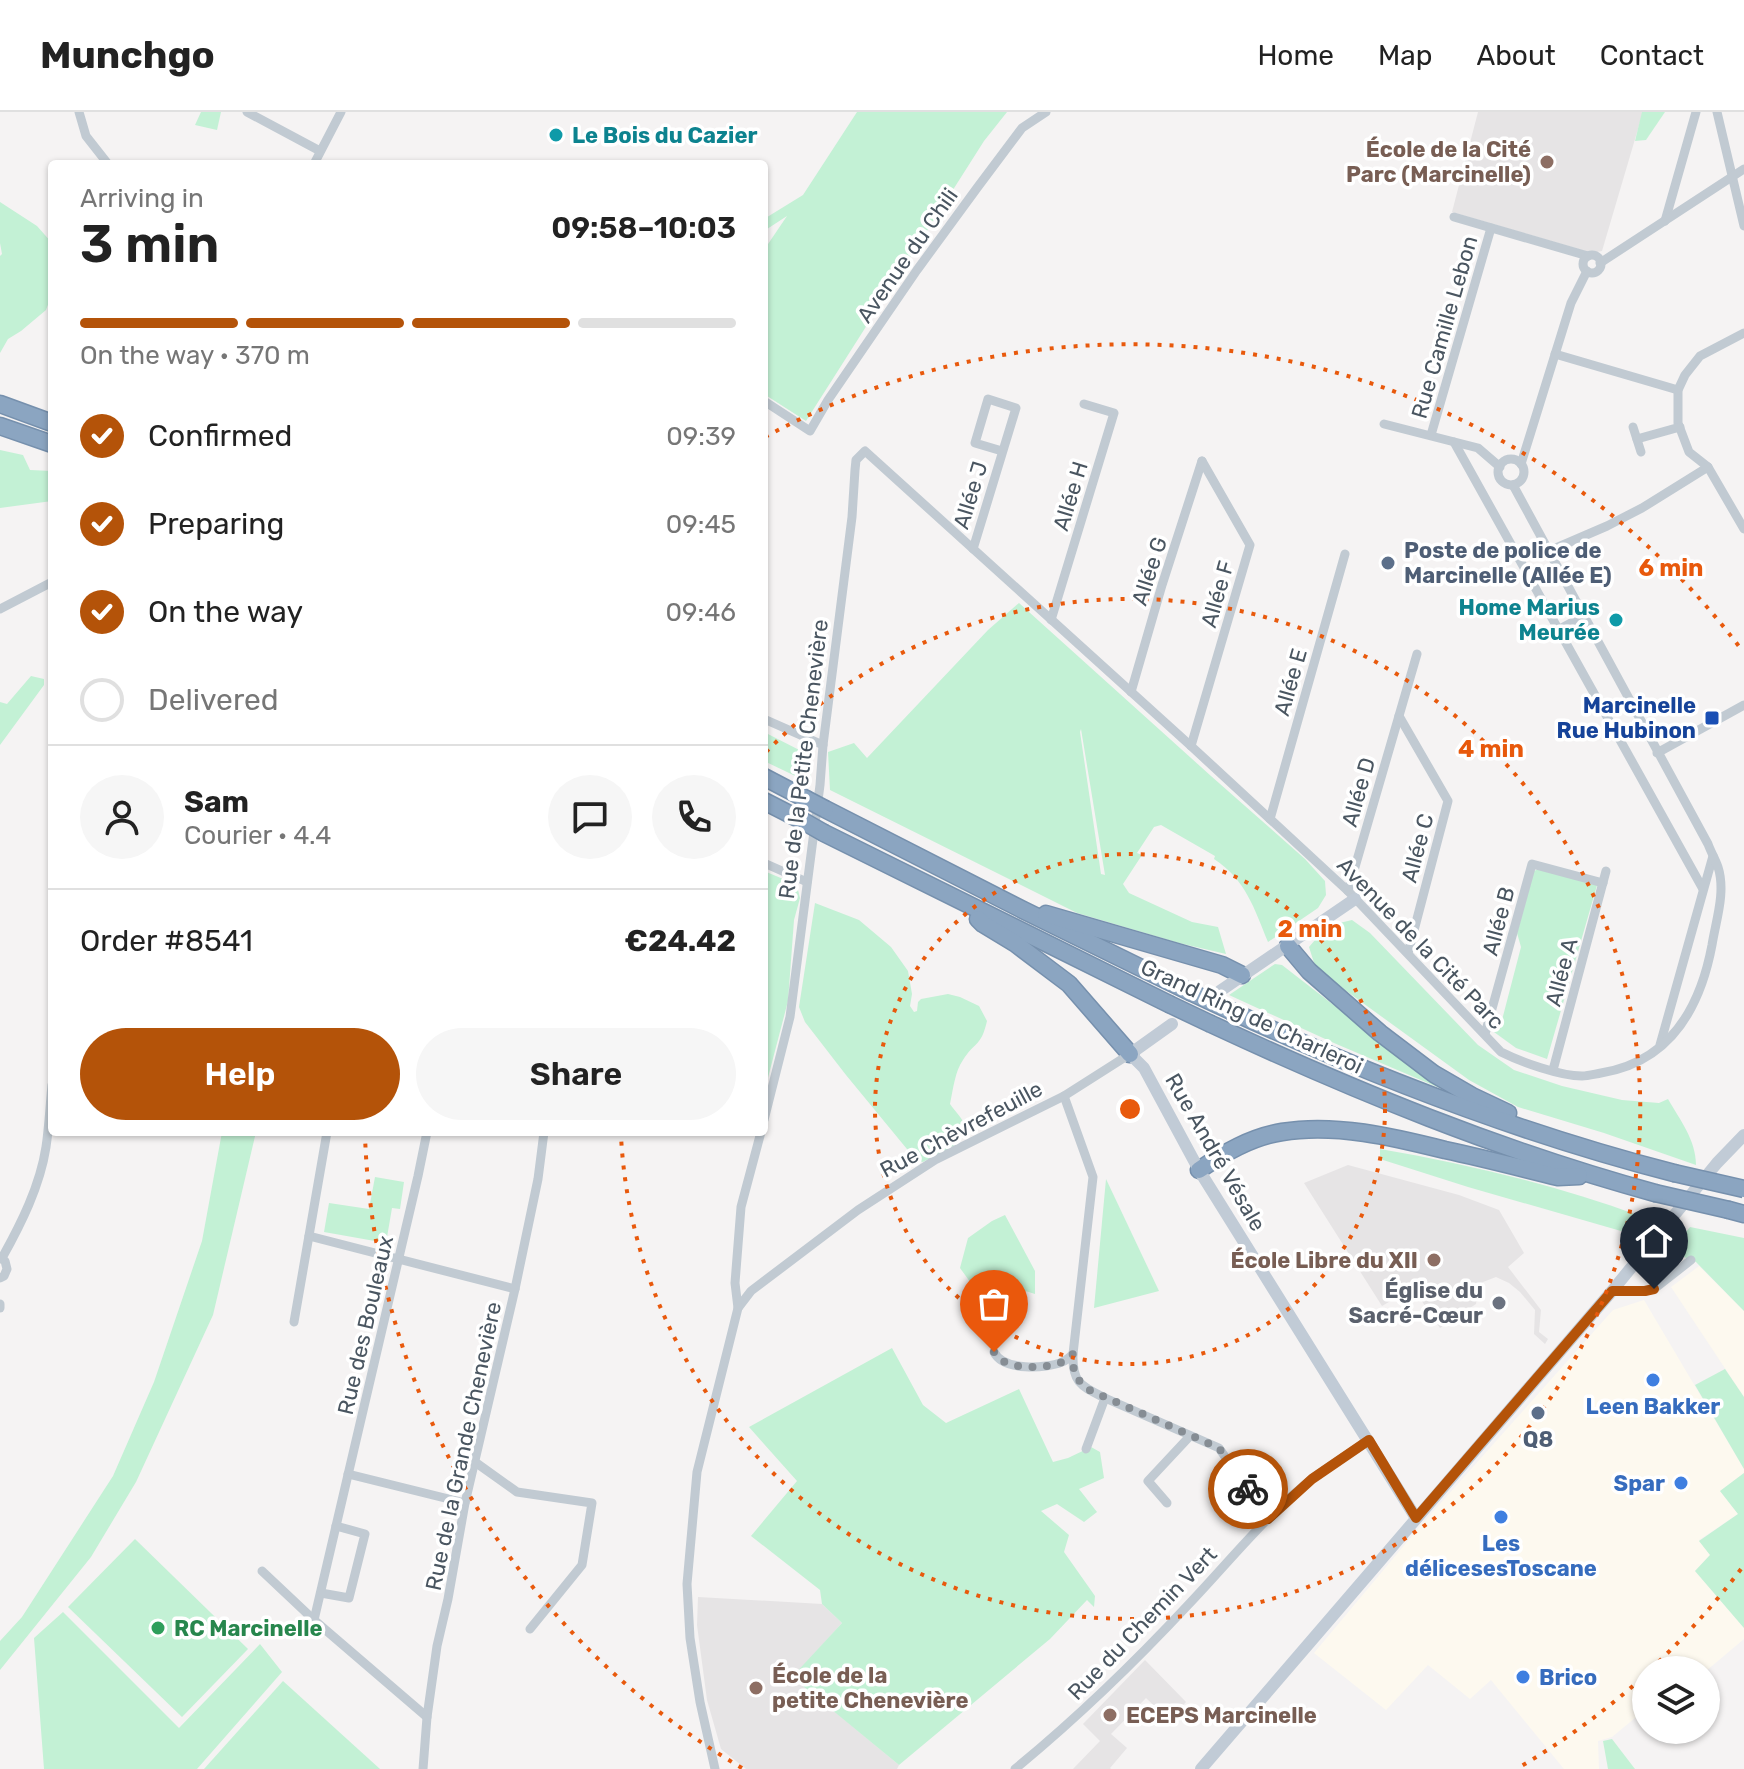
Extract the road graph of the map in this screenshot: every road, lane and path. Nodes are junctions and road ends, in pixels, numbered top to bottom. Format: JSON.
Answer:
{"nodes":[{"id":1,"x":79,"y":112,"type":"edge"},
{"id":2,"x":247,"y":112,"type":"edge"},
{"id":3,"x":341,"y":112,"type":"edge"},
{"id":4,"x":1046,"y":112,"type":"edge"},
{"id":5,"x":1696,"y":112,"type":"edge"},
{"id":6,"x":1717,"y":112,"type":"edge"},
{"id":7,"x":320,"y":151,"type":"junction"},
{"id":8,"x":105,"y":160,"type":"edge"},
{"id":9,"x":316,"y":160,"type":"edge"},
{"id":10,"x":1744,"y":169,"type":"edge"},
{"id":11,"x":1732,"y":176,"type":"junction"},
{"id":12,"x":1454,"y":217,"type":"dead end"},
{"id":13,"x":1665,"y":221,"type":"junction"},
{"id":14,"x":1744,"y":226,"type":"edge"},
{"id":15,"x":1491,"y":228,"type":"junction"},
{"id":16,"x":1588,"y":256,"type":"junction"},
{"id":17,"x":1600,"y":263,"type":"junction"},
{"id":18,"x":1587,"y":271,"type":"junction"},
{"id":19,"x":1744,"y":333,"type":"edge"},
{"id":20,"x":1555,"y":354,"type":"junction"},
{"id":21,"x":1678,"y":390,"type":"junction"},
{"id":22,"x":0,"y":404,"type":"edge"},
{"id":23,"x":768,"y":404,"type":"edge"},
{"id":24,"x":1084,"y":404,"type":"dead end"},
{"id":25,"x":48,"y":422,"type":"edge"},
{"id":26,"x":1384,"y":424,"type":"dead end"},
{"id":27,"x":1633,"y":427,"type":"dead end"},
{"id":28,"x":1680,"y":427,"type":"junction"},
{"id":29,"x":4,"y":429,"type":"edge"},
{"id":30,"x":1431,"y":435,"type":"junction"},
{"id":31,"x":1637,"y":439,"type":"junction"},
{"id":32,"x":1454,"y":442,"type":"junction"},
{"id":33,"x":48,"y":443,"type":"edge"},
{"id":34,"x":865,"y":451,"type":"joint"},
{"id":35,"x":1002,"y":451,"type":"junction"},
{"id":36,"x":1641,"y":452,"type":"dead end"},
{"id":37,"x":1202,"y":461,"type":"joint"},
{"id":38,"x":1521,"y":464,"type":"junction"},
{"id":39,"x":1500,"y":467,"type":"junction"},
{"id":40,"x":1708,"y":467,"type":"junction"},
{"id":41,"x":1513,"y":485,"type":"junction"},
{"id":42,"x":1744,"y":529,"type":"edge"},
{"id":43,"x":973,"y":549,"type":"junction"},
{"id":44,"x":1549,"y":551,"type":"junction"},
{"id":45,"x":1345,"y":554,"type":"dead end"},
{"id":46,"x":48,"y":584,"type":"edge"},
{"id":47,"x":0,"y":609,"type":"edge"},
{"id":48,"x":1584,"y":616,"type":"junction"},
{"id":49,"x":1051,"y":620,"type":"junction"},
{"id":50,"x":1558,"y":630,"type":"junction"},
{"id":51,"x":1417,"y":654,"type":"dead end"},
{"id":52,"x":1131,"y":692,"type":"junction"},
{"id":53,"x":1744,"y":705,"type":"edge"},
{"id":54,"x":1399,"y":716,"type":"junction"},
{"id":55,"x":768,"y":721,"type":"edge"},
{"id":56,"x":823,"y":745,"type":"junction"},
{"id":57,"x":1191,"y":746,"type":"junction"},
{"id":58,"x":1416,"y":746,"type":"junction"},
{"id":59,"x":1389,"y":747,"type":"junction"},
{"id":60,"x":1657,"y":753,"type":"junction"},
{"id":61,"x":768,"y":779,"type":"edge"},
{"id":62,"x":768,"y":803,"type":"edge"},
{"id":63,"x":1270,"y":819,"type":"junction"},
{"id":64,"x":1713,"y":856,"type":"junction"},
{"id":65,"x":768,"y":865,"type":"edge"},
{"id":66,"x":1606,"y":871,"type":"dead end"},
{"id":67,"x":807,"y":882,"type":"junction"},
{"id":68,"x":1603,"y":883,"type":"junction"},
{"id":69,"x":1703,"y":889,"type":"junction"},
{"id":70,"x":1351,"y":895,"type":"junction"},
{"id":71,"x":963,"y":903,"type":"junction"},
{"id":72,"x":1023,"y":910,"type":"junction"},
{"id":73,"x":1288,"y":946,"type":"junction"},
{"id":74,"x":1408,"y":953,"type":"junction"},
{"id":75,"x":1242,"y":975,"type":"junction"},
{"id":76,"x":1220,"y":991,"type":"dead end"},
{"id":77,"x":1172,"y":1024,"type":"dead end"},
{"id":78,"x":1485,"y":1034,"type":"junction"},
{"id":79,"x":1659,"y":1048,"type":"junction"},
{"id":80,"x":1130,"y":1054,"type":"junction"},
{"id":81,"x":1553,"y":1070,"type":"junction"},
{"id":82,"x":1064,"y":1096,"type":"junction"},
{"id":83,"x":768,"y":1104,"type":"edge"},
{"id":84,"x":48,"y":1126,"type":"edge"},
{"id":85,"x":1527,"y":1130,"type":"junction"},
{"id":86,"x":1744,"y":1135,"type":"edge"},
{"id":87,"x":326,"y":1136,"type":"edge"},
{"id":88,"x":426,"y":1136,"type":"edge"},
{"id":89,"x":543,"y":1136,"type":"edge"},
{"id":90,"x":760,"y":1136,"type":"edge"},
{"id":91,"x":1199,"y":1170,"type":"junction"},
{"id":92,"x":1590,"y":1175,"type":"junction"},
{"id":93,"x":1744,"y":1189,"type":"edge"},
{"id":94,"x":1737,"y":1212,"type":"edge"},
{"id":95,"x":309,"y":1236,"type":"junction"},
{"id":96,"x":1,"y":1258,"type":"edge"},
{"id":97,"x":399,"y":1259,"type":"junction"},
{"id":98,"x":1691,"y":1260,"type":"dead end"},
{"id":99,"x":0,"y":1278,"type":"edge"},
{"id":100,"x":515,"y":1289,"type":"junction"},
{"id":101,"x":1612,"y":1291,"type":"junction"},
{"id":102,"x":738,"y":1308,"type":"junction"},
{"id":103,"x":294,"y":1322,"type":"dead end"},
{"id":104,"x":994,"y":1352,"type":"dead end"},
{"id":105,"x":1073,"y":1354,"type":"junction"},
{"id":106,"x":1105,"y":1398,"type":"junction"},
{"id":107,"x":1190,"y":1436,"type":"junction"},
{"id":108,"x":1369,"y":1440,"type":"junction"},
{"id":109,"x":1086,"y":1449,"type":"dead end"},
{"id":110,"x":475,"y":1462,"type":"junction"},
{"id":111,"x":348,"y":1474,"type":"junction"},
{"id":112,"x":465,"y":1503,"type":"junction"},
{"id":113,"x":1167,"y":1503,"type":"dead end"},
{"id":114,"x":1416,"y":1518,"type":"junction"},
{"id":115,"x":1268,"y":1519,"type":"junction"},
{"id":116,"x":336,"y":1526,"type":"junction"},
{"id":117,"x":262,"y":1571,"type":"dead end"},
{"id":118,"x":321,"y":1593,"type":"junction"},
{"id":119,"x":314,"y":1620,"type":"junction"},
{"id":120,"x":530,"y":1629,"type":"dead end"},
{"id":121,"x":427,"y":1717,"type":"junction"},
{"id":122,"x":423,"y":1769,"type":"edge"},
{"id":123,"x":715,"y":1769,"type":"edge"},
{"id":124,"x":1015,"y":1769,"type":"edge"},
{"id":125,"x":1201,"y":1769,"type":"edge"}],
"edges":[{"from":1,"to":8,"type":"street"},
{"from":2,"to":7,"type":"street"},
{"from":3,"to":7,"type":"street"},
{"from":4,"to":23,"type":"street","name":"Avenue du Chili"},
{"from":5,"to":13,"type":"street"},
{"from":6,"to":11,"type":"street"},
{"from":7,"to":9,"type":"street"},
{"from":10,"to":11,"type":"street"},
{"from":11,"to":13,"type":"street"},
{"from":11,"to":14,"type":"street"},
{"from":12,"to":15,"type":"street","name":"Rue Camille Lebon"},
{"from":13,"to":17,"type":"street"},
{"from":15,"to":16,"type":"street","name":"Rue Camille Lebon"},
{"from":15,"to":30,"type":"street","name":"Rue Camille Lebon"},
{"from":16,"to":17,"type":"street"},
{"from":16,"to":18,"type":"street"},
{"from":17,"to":18,"type":"street"},
{"from":18,"to":20,"type":"street"},
{"from":19,"to":21,"type":"street"},
{"from":20,"to":21,"type":"street"},
{"from":20,"to":38,"type":"street"},
{"from":21,"to":28,"type":"street"},
{"from":22,"to":25,"type":"highway"},
{"from":24,"to":49,"type":"street","name":"Allée H"},
{"from":26,"to":30,"type":"street","name":"Rue Camille Lebon"},
{"from":27,"to":31,"type":"street"},
{"from":28,"to":31,"type":"street"},
{"from":28,"to":40,"type":"street"},
{"from":29,"to":33,"type":"highway"},
{"from":30,"to":32,"type":"street","name":"Rue Camille Lebon"},
{"from":31,"to":36,"type":"street"},
{"from":32,"to":39,"type":"street","name":"Rue Camille Lebon"},
{"from":32,"to":50,"type":"street"},
{"from":34,"to":43,"type":"street","name":"Avenue de la Cité Parc"},
{"from":34,"to":56,"type":"street","name":"Rue de la Petite Chenevière"},
{"from":35,"to":35,"type":"street","name":"Allée J"},
{"from":35,"to":43,"type":"street","name":"Allée J"},
{"from":37,"to":52,"type":"street","name":"Allée G"},
{"from":37,"to":57,"type":"street","name":"Allée F"},
{"from":38,"to":39,"type":"street"},
{"from":38,"to":41,"type":"street"},
{"from":39,"to":41,"type":"street"},
{"from":40,"to":42,"type":"street"},
{"from":40,"to":44,"type":"street"},
{"from":41,"to":44,"type":"street","name":"Avenue de la Cité Parc"},
{"from":43,"to":49,"type":"street","name":"Avenue de la Cité Parc"},
{"from":44,"to":48,"type":"street","name":"Avenue de la Cité Parc"},
{"from":45,"to":63,"type":"street","name":"Allée E"},
{"from":46,"to":47,"type":"street"},
{"from":48,"to":50,"type":"street"},
{"from":48,"to":60,"type":"street","name":"Avenue de la Cité Parc"},
{"from":49,"to":52,"type":"street","name":"Avenue de la Cité Parc"},
{"from":50,"to":69,"type":"street"},
{"from":51,"to":54,"type":"street","name":"Allée D"},
{"from":52,"to":57,"type":"street","name":"Avenue de la Cité Parc"},
{"from":53,"to":60,"type":"street"},
{"from":54,"to":58,"type":"street","name":"Allée C"},
{"from":54,"to":59,"type":"street","name":"Allée D"},
{"from":55,"to":56,"type":"street"},
{"from":56,"to":67,"type":"street","name":"Rue de la Petite Chenevière"},
{"from":57,"to":63,"type":"street","name":"Avenue de la Cité Parc"},
{"from":58,"to":59,"type":"street","name":"Allée D"},
{"from":58,"to":74,"type":"street","name":"Allée C"},
{"from":59,"to":70,"type":"street","name":"Allée D"},
{"from":60,"to":64,"type":"street","name":"Avenue de la Cité Parc"},
{"from":61,"to":72,"type":"highway","name":"Grand Ring de Charleroi","bridge":true},
{"from":62,"to":71,"type":"highway","name":"Grand Ring de Charleroi","bridge":true},
{"from":63,"to":70,"type":"street","name":"Avenue de la Cité Parc"},
{"from":64,"to":69,"type":"street"},
{"from":64,"to":79,"type":"street","name":"Avenue de la Cité Parc"},
{"from":65,"to":67,"type":"street"},
{"from":66,"to":68,"type":"street","name":"Allée A"},
{"from":67,"to":83,"type":"street","name":"Rue de la Petite Chenevière"},
{"from":68,"to":78,"type":"street","name":"Allée B"},
{"from":68,"to":81,"type":"street","name":"Allée A"},
{"from":69,"to":79,"type":"street"},
{"from":70,"to":73,"type":"main road"},
{"from":70,"to":74,"type":"street","name":"Avenue de la Cité Parc"},
{"from":71,"to":80,"type":"highway"},
{"from":71,"to":92,"type":"highway","name":"Grand Ring de Charleroi","bridge":true},
{"from":72,"to":75,"type":"highway"},
{"from":72,"to":85,"type":"highway","name":"Grand Ring de Charleroi","bridge":true},
{"from":73,"to":75,"type":"main road"},
{"from":73,"to":85,"type":"highway"},
{"from":74,"to":78,"type":"street","name":"Avenue de la Cité Parc"},
{"from":75,"to":76,"type":"main road"},
{"from":77,"to":80,"type":"main road","name":"Rue Chèvrefeuille"},
{"from":78,"to":81,"type":"street","name":"Avenue de la Cité Parc"},
{"from":79,"to":81,"type":"street","name":"Avenue de la Cité Parc"},
{"from":80,"to":82,"type":"street","name":"Rue Chèvrefeuille"},
{"from":80,"to":91,"type":"main road","name":"Rue André Vésale"},
{"from":82,"to":102,"type":"street","name":"Rue Chèvrefeuille"},
{"from":82,"to":105,"type":"street"},
{"from":84,"to":96,"type":"street"},
{"from":85,"to":93,"type":"highway","name":"Grand Ring de Charleroi","bridge":true},
{"from":86,"to":101,"type":"main road"},
{"from":87,"to":95,"type":"street"},
{"from":88,"to":97,"type":"street","name":"Rue des Bouleaux"},
{"from":89,"to":100,"type":"street","name":"Rue de la Grande Chenevière"},
{"from":90,"to":102,"type":"street"},
{"from":91,"to":92,"type":"highway"},
{"from":91,"to":108,"type":"main road","name":"Rue André Vésale"},
{"from":92,"to":94,"type":"highway","name":"Grand Ring de Charleroi","bridge":true},
{"from":95,"to":97,"type":"street"},
{"from":95,"to":103,"type":"street"},
{"from":96,"to":99,"type":"street"},
{"from":97,"to":100,"type":"street"},
{"from":97,"to":111,"type":"street","name":"Rue des Bouleaux"},
{"from":98,"to":101,"type":"street"},
{"from":100,"to":110,"type":"street","name":"Rue de la Grande Chenevière"},
{"from":101,"to":114,"type":"main road"},
{"from":102,"to":123,"type":"street"},
{"from":104,"to":105,"type":"street"},
{"from":105,"to":106,"type":"street"},
{"from":106,"to":107,"type":"street"},
{"from":106,"to":109,"type":"street"},
{"from":107,"to":113,"type":"street"},
{"from":107,"to":115,"type":"street"},
{"from":108,"to":114,"type":"main road","name":"Rue André Vésale"},
{"from":108,"to":115,"type":"street","name":"Rue du Chemin Vert"},
{"from":110,"to":112,"type":"street","name":"Rue de la Grande Chenevière"},
{"from":110,"to":120,"type":"street"},
{"from":111,"to":112,"type":"street"},
{"from":111,"to":116,"type":"street","name":"Rue des Bouleaux"},
{"from":112,"to":121,"type":"street","name":"Rue de la Grande Chenevière"},
{"from":114,"to":125,"type":"main road"},
{"from":115,"to":124,"type":"street","name":"Rue du Chemin Vert"},
{"from":116,"to":118,"type":"street","name":"Rue des Bouleaux"},
{"from":116,"to":118,"type":"street"},
{"from":117,"to":119,"type":"street"},
{"from":118,"to":119,"type":"street","name":"Rue des Bouleaux"},
{"from":119,"to":121,"type":"street"},
{"from":121,"to":122,"type":"street","name":"Rue de la Grande Chenevière"}]}
